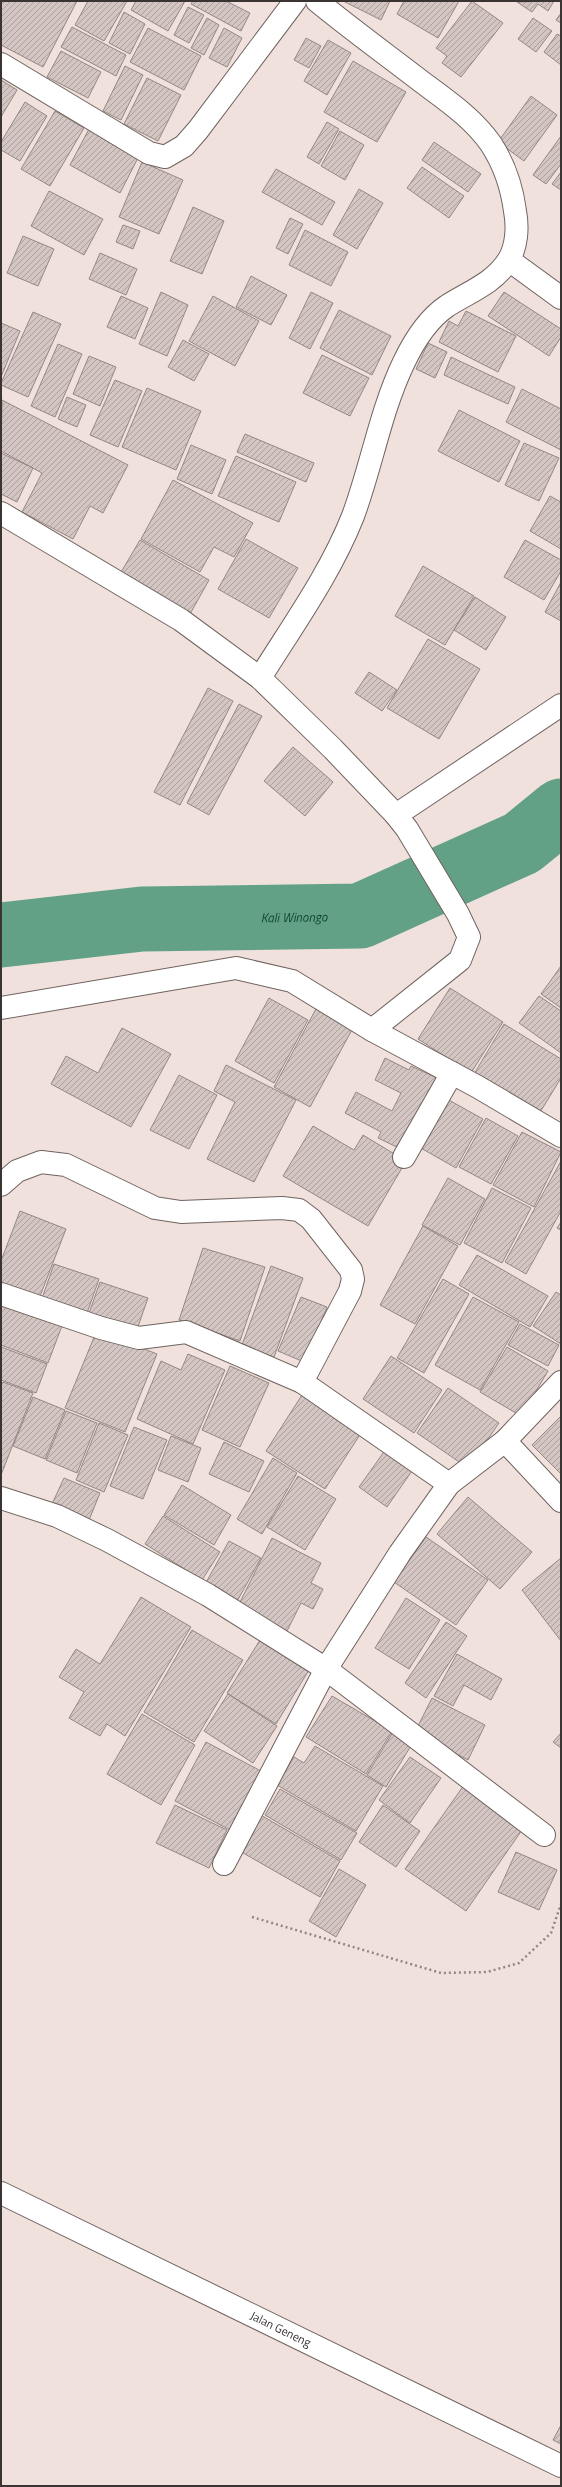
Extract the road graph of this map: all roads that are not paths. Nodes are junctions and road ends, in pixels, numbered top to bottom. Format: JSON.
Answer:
{"nodes":[{"id":1,"x":295,"y":1,"type":"edge"},
{"id":2,"x":317,"y":1,"type":"edge"},
{"id":3,"x":1,"y":64,"type":"edge"},
{"id":4,"x":509,"y":260,"type":"junction"},
{"id":5,"x":561,"y":298,"type":"edge"},
{"id":6,"x":1,"y":514,"type":"edge"},
{"id":7,"x":260,"y":678,"type":"junction"},
{"id":8,"x":561,"y":705,"type":"edge"},
{"id":9,"x":401,"y":822,"type":"junction"},
{"id":10,"x":1,"y":1008,"type":"edge"},
{"id":11,"x":372,"y":1030,"type":"junction"},
{"id":12,"x":452,"y":1072,"type":"junction"},
{"id":13,"x":561,"y":1136,"type":"edge"},
{"id":14,"x":404,"y":1157,"type":"dead end"},
{"id":15,"x":1,"y":1185,"type":"edge"},
{"id":16,"x":1,"y":1294,"type":"edge"},
{"id":17,"x":302,"y":1382,"type":"junction"},
{"id":18,"x":561,"y":1382,"type":"edge"},
{"id":19,"x":505,"y":1441,"type":"junction"},
{"id":20,"x":449,"y":1484,"type":"junction"},
{"id":21,"x":1,"y":1498,"type":"edge"},
{"id":22,"x":561,"y":1501,"type":"edge"},
{"id":23,"x":326,"y":1669,"type":"junction"},
{"id":24,"x":544,"y":1835,"type":"dead end"},
{"id":25,"x":224,"y":1864,"type":"dead end"},
{"id":26,"x":1,"y":2193,"type":"edge"},
{"id":27,"x":561,"y":2466,"type":"edge"}],
"edges":[{"from":1,"to":3,"type":"street"},
{"from":2,"to":4,"type":"street"},
{"from":4,"to":5,"type":"street"},
{"from":4,"to":7,"type":"street"},
{"from":6,"to":7,"type":"street"},
{"from":7,"to":9,"type":"street"},
{"from":8,"to":9,"type":"street"},
{"from":9,"to":11,"type":"street"},
{"from":10,"to":11,"type":"street"},
{"from":11,"to":12,"type":"street"},
{"from":12,"to":13,"type":"street"},
{"from":12,"to":14,"type":"street"},
{"from":15,"to":17,"type":"street"},
{"from":16,"to":17,"type":"street"},
{"from":17,"to":20,"type":"street"},
{"from":18,"to":19,"type":"street"},
{"from":19,"to":20,"type":"street"},
{"from":19,"to":22,"type":"street"},
{"from":20,"to":23,"type":"street"},
{"from":21,"to":23,"type":"street"},
{"from":23,"to":24,"type":"street"},
{"from":23,"to":25,"type":"street"},
{"from":26,"to":27,"type":"street","name":"Jalan Geneng"}]}
